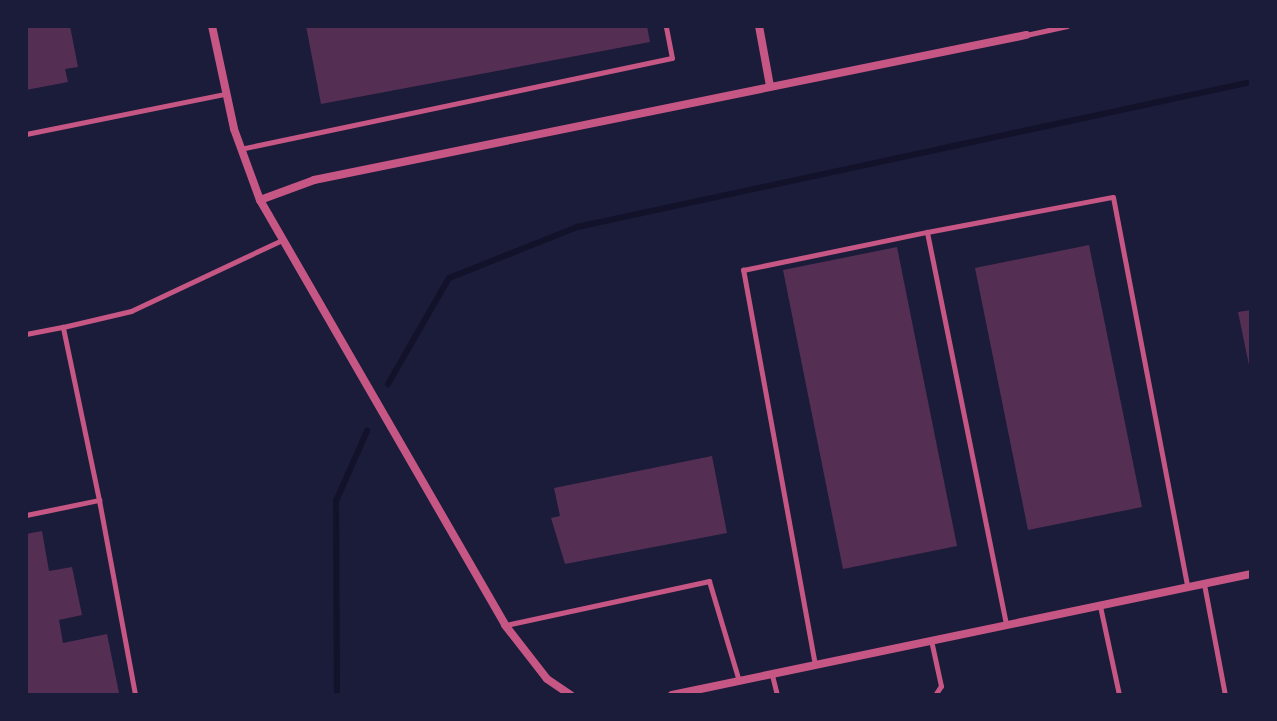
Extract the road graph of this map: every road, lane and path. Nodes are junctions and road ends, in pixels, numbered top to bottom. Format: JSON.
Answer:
{"nodes":[{"id":1,"x":212,"y":26,"type":"edge"},
{"id":2,"x":666,"y":26,"type":"edge"},
{"id":3,"x":759,"y":26,"type":"edge"},
{"id":4,"x":1063,"y":26,"type":"edge"},
{"id":5,"x":1026,"y":35,"type":"joint"},
{"id":6,"x":770,"y":86,"type":"junction"},
{"id":7,"x":225,"y":94,"type":"junction"},
{"id":8,"x":26,"y":134,"type":"edge"},
{"id":9,"x":240,"y":149,"type":"junction"},
{"id":10,"x":260,"y":200,"type":"junction"},
{"id":11,"x":927,"y":232,"type":"junction"},
{"id":12,"x":282,"y":240,"type":"junction"},
{"id":13,"x":63,"y":327,"type":"junction"},
{"id":14,"x":26,"y":334,"type":"edge"},
{"id":15,"x":99,"y":500,"type":"junction"},
{"id":16,"x":26,"y":515,"type":"edge"},
{"id":17,"x":1251,"y":574,"type":"edge"},
{"id":18,"x":1203,"y":583,"type":"junction"},
{"id":19,"x":1187,"y":586,"type":"junction"},
{"id":20,"x":1099,"y":605,"type":"junction"},
{"id":21,"x":1006,"y":624,"type":"junction"},
{"id":22,"x":505,"y":625,"type":"junction"},
{"id":23,"x":931,"y":640,"type":"junction"},
{"id":24,"x":815,"y":665,"type":"junction"},
{"id":25,"x":772,"y":674,"type":"junction"},
{"id":26,"x":739,"y":681,"type":"junction"},
{"id":27,"x":556,"y":685,"type":"junction"},
{"id":28,"x":135,"y":695,"type":"edge"},
{"id":29,"x":551,"y":695,"type":"edge"},
{"id":30,"x":571,"y":695,"type":"edge"},
{"id":31,"x":672,"y":695,"type":"edge"},
{"id":32,"x":777,"y":695,"type":"edge"},
{"id":33,"x":935,"y":695,"type":"edge"},
{"id":34,"x":1119,"y":695,"type":"edge"},
{"id":35,"x":1225,"y":695,"type":"edge"}],
"edges":[{"from":1,"to":7,"type":"street"},
{"from":2,"to":9,"type":"lane"},
{"from":3,"to":6,"type":"street"},
{"from":4,"to":5,"type":"lane"},
{"from":5,"to":6,"type":"street"},
{"from":6,"to":10,"type":"street"},
{"from":7,"to":8,"type":"lane"},
{"from":7,"to":9,"type":"street"},
{"from":9,"to":10,"type":"street"},
{"from":10,"to":12,"type":"street"},
{"from":11,"to":19,"type":"lane"},
{"from":11,"to":21,"type":"lane"},
{"from":11,"to":24,"type":"lane"},
{"from":12,"to":13,"type":"lane"},
{"from":12,"to":22,"type":"street"},
{"from":13,"to":14,"type":"lane"},
{"from":13,"to":15,"type":"lane"},
{"from":15,"to":16,"type":"lane"},
{"from":15,"to":28,"type":"lane"},
{"from":17,"to":18,"type":"street"},
{"from":18,"to":19,"type":"street"},
{"from":18,"to":35,"type":"lane"},
{"from":19,"to":20,"type":"street"},
{"from":20,"to":21,"type":"street"},
{"from":20,"to":34,"type":"lane"},
{"from":21,"to":23,"type":"street"},
{"from":22,"to":26,"type":"lane"},
{"from":22,"to":27,"type":"street"},
{"from":23,"to":24,"type":"street"},
{"from":23,"to":33,"type":"lane"},
{"from":24,"to":25,"type":"street"},
{"from":25,"to":26,"type":"street"},
{"from":25,"to":32,"type":"lane"},
{"from":26,"to":31,"type":"street"},
{"from":27,"to":29,"type":"lane"},
{"from":27,"to":30,"type":"street"}]}
